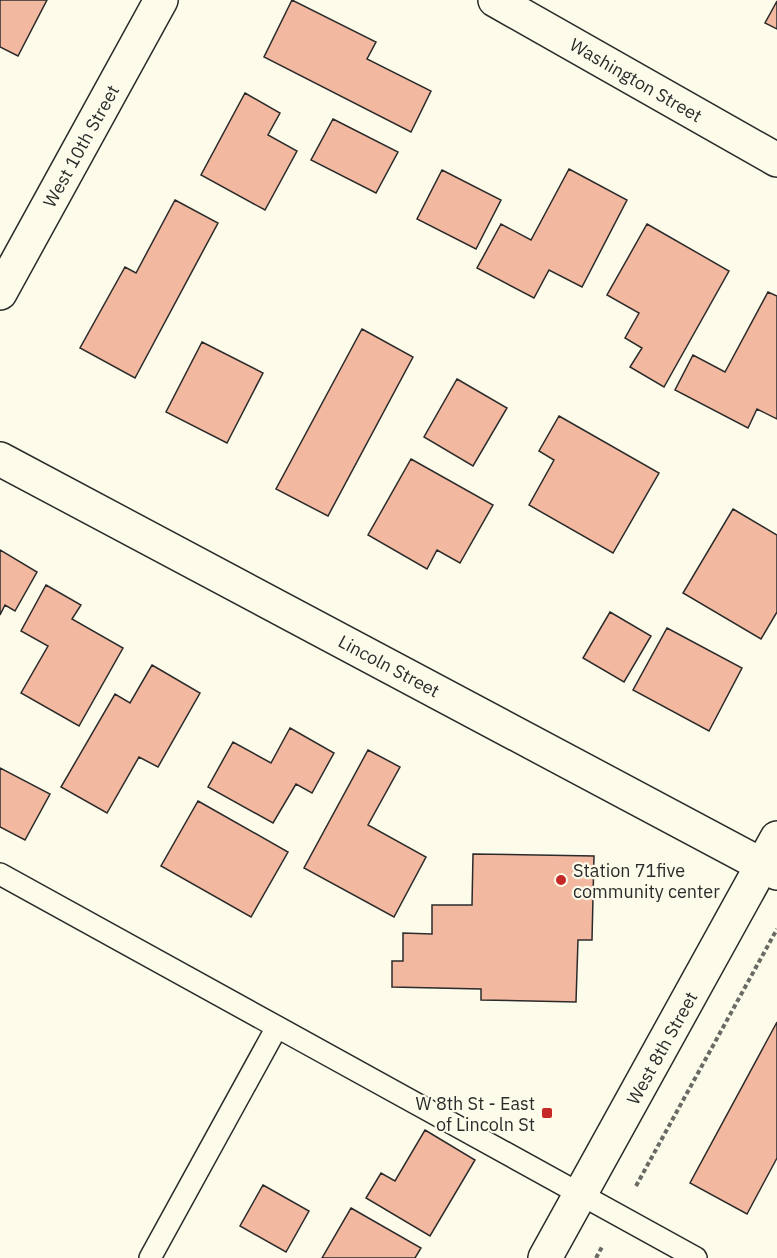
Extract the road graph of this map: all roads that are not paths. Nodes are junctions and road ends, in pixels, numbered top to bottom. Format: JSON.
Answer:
{"nodes":[{"id":1,"x":162,"y":0,"type":"edge"},
{"id":2,"x":495,"y":0,"type":"edge"},
{"id":3,"x":777,"y":160,"type":"edge"},
{"id":4,"x":0,"y":293,"type":"edge"},
{"id":5,"x":0,"y":459,"type":"edge"},
{"id":6,"x":772,"y":859,"type":"edge"},
{"id":7,"x":2,"y":881,"type":"edge"},
{"id":8,"x":277,"y":1027,"type":"junction"},
{"id":9,"x":581,"y":1194,"type":"junction"},
{"id":10,"x":150,"y":1258,"type":"edge"},
{"id":11,"x":545,"y":1258,"type":"edge"},
{"id":12,"x":696,"y":1258,"type":"edge"}],
"edges":[{"from":1,"to":4,"type":"street","name":"West 10th Street"},
{"from":2,"to":3,"type":"street","name":"Washington Street"},
{"from":5,"to":6,"type":"street","name":"Lincoln Street"},
{"from":6,"to":9,"type":"street","name":"West 8th Street"},
{"from":7,"to":8,"type":"lane"},
{"from":8,"to":9,"type":"lane"},
{"from":8,"to":10,"type":"lane"},
{"from":9,"to":11,"type":"street","name":"West 8th Street"},
{"from":9,"to":12,"type":"lane"}]}
